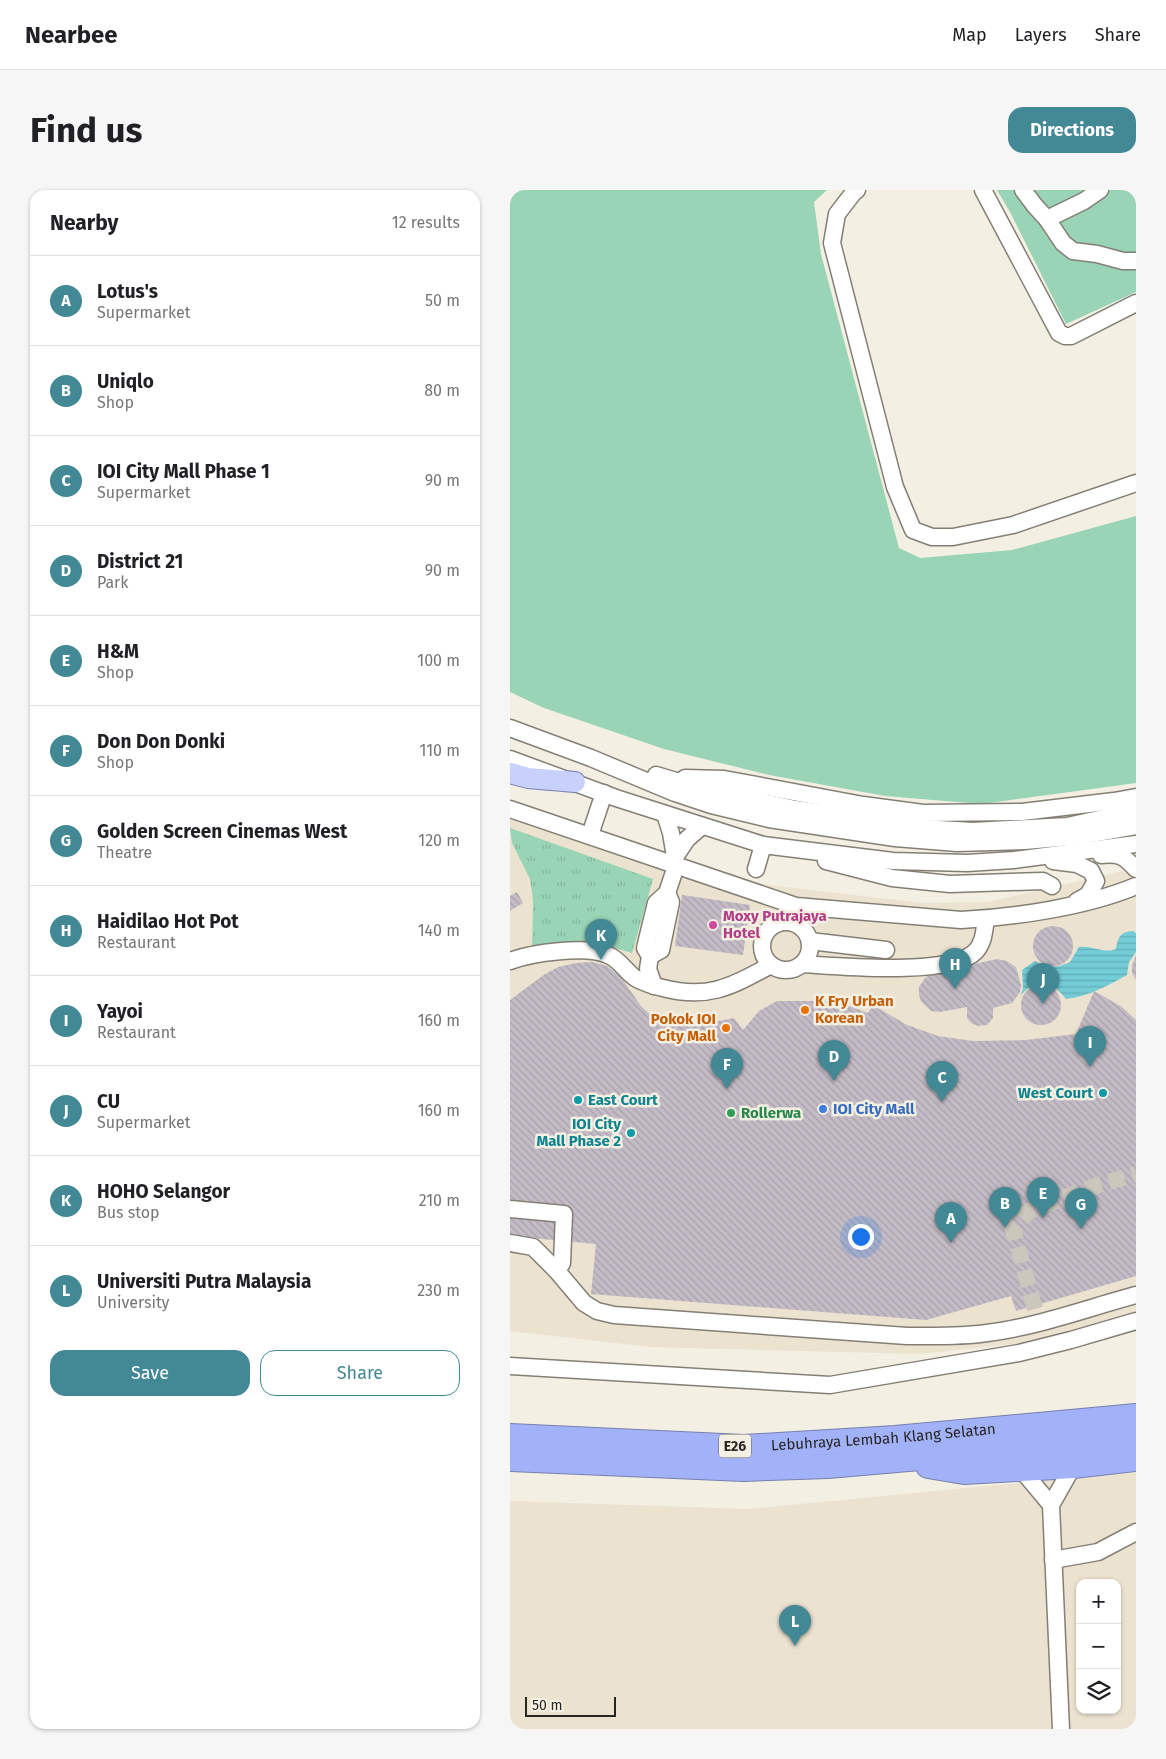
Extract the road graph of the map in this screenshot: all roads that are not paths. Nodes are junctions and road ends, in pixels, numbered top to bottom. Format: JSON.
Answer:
{"nodes":[{"id":1,"x":858,"y":190,"type":"edge"},
{"id":2,"x":983,"y":190,"type":"edge"},
{"id":3,"x":1023,"y":190,"type":"edge"},
{"id":4,"x":1100,"y":190,"type":"edge"},
{"id":5,"x":1047,"y":219,"type":"junction"},
{"id":6,"x":1136,"y":261,"type":"edge"},
{"id":7,"x":1136,"y":303,"type":"edge"},
{"id":8,"x":1136,"y":483,"type":"edge"},
{"id":9,"x":510,"y":728,"type":"edge"},
{"id":10,"x":591,"y":758,"type":"junction"},
{"id":11,"x":510,"y":759,"type":"edge"},
{"id":12,"x":510,"y":773,"type":"edge"},
{"id":13,"x":665,"y":778,"type":"junction"},
{"id":14,"x":575,"y":782,"type":"junction"},
{"id":15,"x":604,"y":793,"type":"junction"},
{"id":16,"x":1136,"y":797,"type":"edge"},
{"id":17,"x":510,"y":809,"type":"edge"},
{"id":18,"x":1136,"y":811,"type":"edge"},
{"id":19,"x":665,"y":814,"type":"junction"},
{"id":20,"x":702,"y":826,"type":"junction"},
{"id":21,"x":1136,"y":826,"type":"edge"},
{"id":22,"x":590,"y":835,"type":"junction"},
{"id":23,"x":1136,"y":844,"type":"edge"},
{"id":24,"x":763,"y":845,"type":"junction"},
{"id":25,"x":1014,"y":860,"type":"junction"},
{"id":26,"x":1060,"y":861,"type":"junction"},
{"id":27,"x":676,"y":866,"type":"junction"},
{"id":28,"x":756,"y":869,"type":"dead end"},
{"id":29,"x":1136,"y":869,"type":"edge"},
{"id":30,"x":1052,"y":886,"type":"dead end"},
{"id":31,"x":1136,"y":886,"type":"edge"},
{"id":32,"x":1070,"y":905,"type":"junction"},
{"id":33,"x":800,"y":907,"type":"junction"},
{"id":34,"x":986,"y":919,"type":"junction"},
{"id":35,"x":795,"y":923,"type":"junction"},
{"id":36,"x":810,"y":946,"type":"junction"},
{"id":37,"x":885,"y":954,"type":"dead end"},
{"id":38,"x":510,"y":961,"type":"edge"},
{"id":39,"x":802,"y":964,"type":"junction"},
{"id":40,"x":771,"y":965,"type":"junction"},
{"id":41,"x":654,"y":986,"type":"junction"},
{"id":42,"x":510,"y":1209,"type":"edge"},
{"id":43,"x":510,"y":1243,"type":"edge"},
{"id":44,"x":556,"y":1271,"type":"junction"},
{"id":45,"x":1136,"y":1295,"type":"edge"},
{"id":46,"x":1136,"y":1322,"type":"edge"},
{"id":47,"x":510,"y":1366,"type":"edge"},
{"id":48,"x":1136,"y":1399,"type":"edge"},
{"id":49,"x":1136,"y":1416,"type":"edge"},
{"id":50,"x":961,"y":1432,"type":"junction"},
{"id":51,"x":1057,"y":1435,"type":"junction"},
{"id":52,"x":510,"y":1436,"type":"edge"},
{"id":53,"x":1136,"y":1439,"type":"edge"},
{"id":54,"x":510,"y":1458,"type":"edge"},
{"id":55,"x":1136,"y":1459,"type":"edge"},
{"id":56,"x":897,"y":1460,"type":"junction"},
{"id":57,"x":1073,"y":1466,"type":"junction"},
{"id":58,"x":1021,"y":1469,"type":"junction"},
{"id":59,"x":1051,"y":1504,"type":"junction"},
{"id":60,"x":1136,"y":1532,"type":"edge"},
{"id":61,"x":1053,"y":1560,"type":"junction"},
{"id":62,"x":1061,"y":1729,"type":"edge"}],
"edges":[{"from":1,"to":8,"type":"street"},
{"from":2,"to":7,"type":"street"},
{"from":3,"to":5,"type":"street"},
{"from":4,"to":5,"type":"street"},
{"from":5,"to":6,"type":"street"},
{"from":9,"to":10,"type":"street"},
{"from":10,"to":13,"type":"street"},
{"from":10,"to":21,"type":"street"},
{"from":11,"to":14,"type":"street"},
{"from":12,"to":14,"type":"main road"},
{"from":13,"to":16,"type":"street"},
{"from":13,"to":18,"type":"street"},
{"from":14,"to":15,"type":"street"},
{"from":15,"to":19,"type":"street"},
{"from":15,"to":22,"type":"street"},
{"from":17,"to":22,"type":"street"},
{"from":19,"to":20,"type":"street"},
{"from":19,"to":20,"type":"street"},
{"from":20,"to":24,"type":"street"},
{"from":22,"to":27,"type":"street"},
{"from":23,"to":25,"type":"street"},
{"from":24,"to":25,"type":"street"},
{"from":24,"to":28,"type":"street"},
{"from":24,"to":30,"type":"street"},
{"from":25,"to":26,"type":"street"},
{"from":26,"to":29,"type":"street"},
{"from":26,"to":32,"type":"street"},
{"from":27,"to":33,"type":"street"},
{"from":27,"to":41,"type":"street"},
{"from":31,"to":32,"type":"street"},
{"from":32,"to":34,"type":"street"},
{"from":33,"to":34,"type":"street"},
{"from":33,"to":35,"type":"street"},
{"from":34,"to":39,"type":"street"},
{"from":35,"to":36,"type":"street"},
{"from":35,"to":40,"type":"street"},
{"from":36,"to":37,"type":"street"},
{"from":36,"to":39,"type":"street"},
{"from":38,"to":41,"type":"street"},
{"from":39,"to":40,"type":"street"},
{"from":40,"to":41,"type":"street"},
{"from":42,"to":44,"type":"street"},
{"from":43,"to":44,"type":"street"},
{"from":44,"to":45,"type":"street"},
{"from":46,"to":47,"type":"street"},
{"from":48,"to":50,"type":"highway"},
{"from":49,"to":51,"type":"highway","name":"Lebuhraya Lembah Klang Selatan","number":"E26"},
{"from":50,"to":51,"type":"highway","name":"Lebuhraya Lembah Klang Selatan","number":"E26"},
{"from":50,"to":52,"type":"highway","name":"Lebuhraya Lembah Klang Selatan","number":"E26"},
{"from":51,"to":53,"type":"highway","name":"Lebuhraya Lembah Klang Selatan","number":"E26"},
{"from":51,"to":56,"type":"highway","name":"Lebuhraya Lembah Klang Selatan","number":"E26"},
{"from":54,"to":56,"type":"highway","name":"Lebuhraya Lembah Klang Selatan","number":"E26"},
{"from":55,"to":57,"type":"highway"},
{"from":56,"to":58,"type":"highway"},
{"from":57,"to":58,"type":"highway"},
{"from":57,"to":59,"type":"street"},
{"from":58,"to":59,"type":"street"},
{"from":59,"to":61,"type":"street"},
{"from":60,"to":61,"type":"street"},
{"from":61,"to":62,"type":"street"}]}
